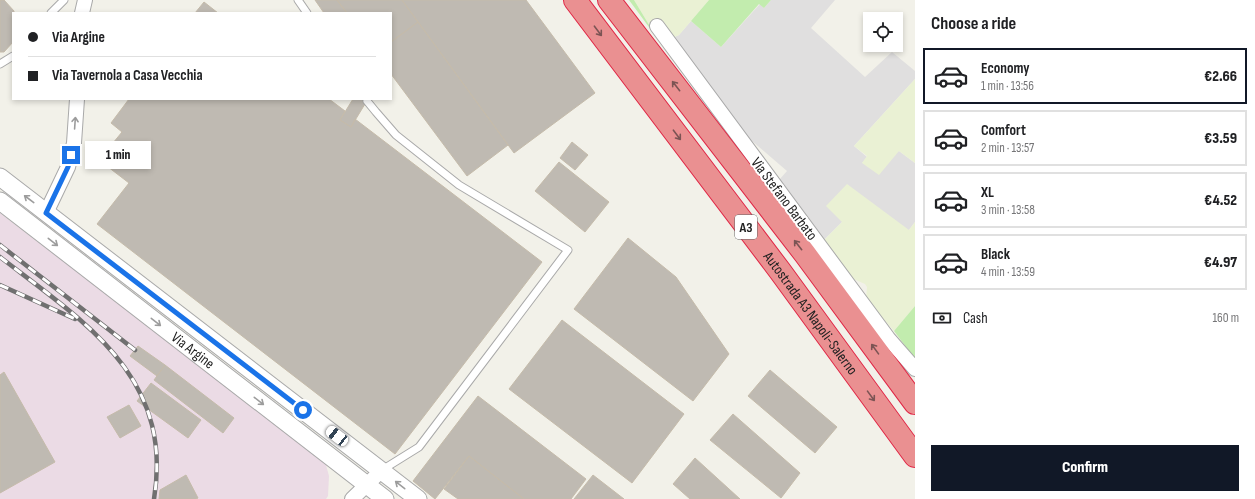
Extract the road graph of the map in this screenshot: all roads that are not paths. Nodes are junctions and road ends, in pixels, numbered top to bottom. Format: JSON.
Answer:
{"nodes":[{"id":1,"x":64,"y":0,"type":"edge"},
{"id":2,"x":85,"y":0,"type":"edge"},
{"id":3,"x":298,"y":0,"type":"edge"},
{"id":4,"x":575,"y":0,"type":"edge"},
{"id":5,"x":609,"y":0,"type":"edge"},
{"id":6,"x":53,"y":12,"type":"edge"},
{"id":7,"x":82,"y":12,"type":"edge"},
{"id":8,"x":306,"y":12,"type":"edge"},
{"id":9,"x":657,"y":26,"type":"dead end"},
{"id":10,"x":12,"y":57,"type":"edge"},
{"id":11,"x":0,"y":64,"type":"edge"},
{"id":12,"x":77,"y":100,"type":"edge"},
{"id":13,"x":367,"y":101,"type":"dead end"},
{"id":14,"x":0,"y":177,"type":"edge"},
{"id":15,"x":0,"y":201,"type":"edge"},
{"id":16,"x":46,"y":213,"type":"junction"},
{"id":17,"x":36,"y":229,"type":"junction"},
{"id":18,"x":915,"y":368,"type":"edge"},
{"id":19,"x":915,"y":403,"type":"edge"},
{"id":20,"x":915,"y":456,"type":"edge"},
{"id":21,"x":382,"y":470,"type":"junction"},
{"id":22,"x":367,"y":485,"type":"junction"},
{"id":23,"x":352,"y":499,"type":"edge"},
{"id":24,"x":385,"y":499,"type":"edge"},
{"id":25,"x":418,"y":499,"type":"edge"}],
"edges":[{"from":1,"to":6,"type":"lane"},
{"from":2,"to":7,"type":"street"},
{"from":3,"to":8,"type":"lane"},
{"from":4,"to":20,"type":"highway","name":"Autostrada A3 Napoli-Salerno","number":"A3","one_way":true},
{"from":19,"to":5,"type":"highway","name":"Autostrada A3 Napoli-Salerno","number":"A3","one_way":true},
{"from":9,"to":18,"type":"street","name":"Via Stefano Barbato"},
{"from":10,"to":11,"type":"lane"},
{"from":16,"to":12,"type":"street","one_way":true},
{"from":13,"to":21,"type":"lane"},
{"from":16,"to":14,"type":"street","name":"Via Argine","one_way":true},
{"from":15,"to":17,"type":"street","name":"Via Argine"},
{"from":16,"to":17,"type":"street"},
{"from":16,"to":21,"type":"street","name":"Via Argine"},
{"from":17,"to":22,"type":"street","name":"Via Argine","one_way":true},
{"from":21,"to":22,"type":"street"},
{"from":25,"to":21,"type":"street","name":"Via Argine","one_way":true},
{"from":22,"to":23,"type":"street"},
{"from":22,"to":24,"type":"street","name":"Via Argine"}]}
